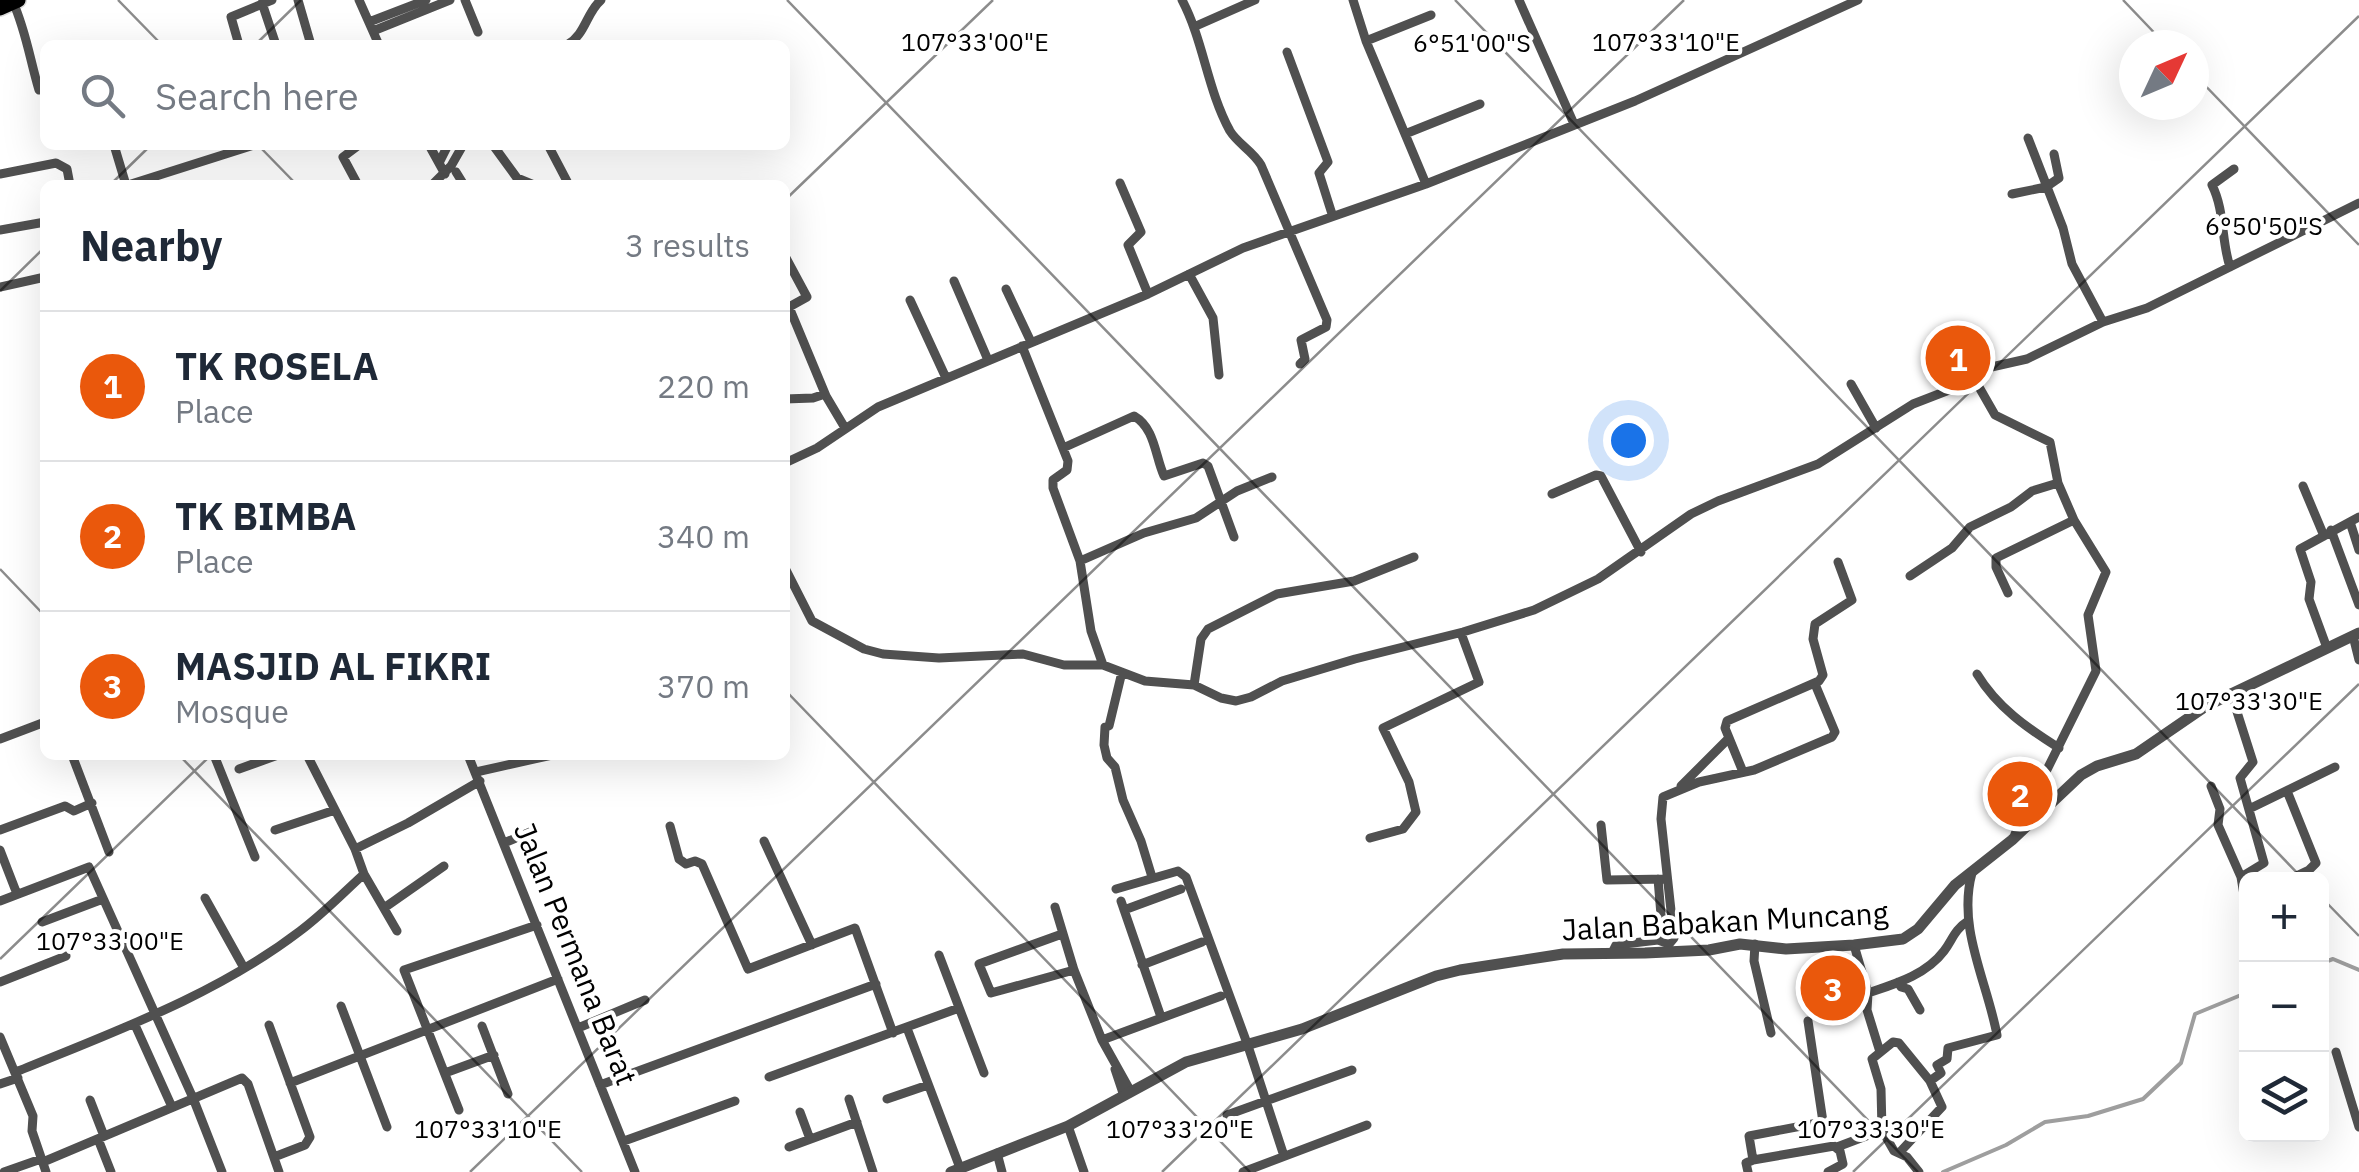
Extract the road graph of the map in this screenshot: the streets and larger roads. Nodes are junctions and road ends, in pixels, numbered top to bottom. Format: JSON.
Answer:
{"nodes":[{"id":1,"x":298,"y":0,"type":"edge"},
{"id":2,"x":359,"y":0,"type":"edge"},
{"id":3,"x":450,"y":0,"type":"edge"},
{"id":4,"x":465,"y":0,"type":"edge"},
{"id":5,"x":601,"y":0,"type":"edge"},
{"id":6,"x":1182,"y":0,"type":"edge"},
{"id":7,"x":1255,"y":0,"type":"edge"},
{"id":8,"x":1353,"y":0,"type":"edge"},
{"id":9,"x":1519,"y":0,"type":"edge"},
{"id":10,"x":1858,"y":0,"type":"edge"},
{"id":11,"x":267,"y":2,"type":"edge"},
{"id":12,"x":10,"y":4,"type":"edge"},
{"id":13,"x":246,"y":4,"type":"edge"},
{"id":14,"x":423,"y":4,"type":"edge"},
{"id":15,"x":1431,"y":15,"type":"dead end"},
{"id":16,"x":1196,"y":26,"type":"junction"},
{"id":17,"x":371,"y":27,"type":"junction"},
{"id":18,"x":478,"y":32,"type":"dead end"},
{"id":19,"x":237,"y":40,"type":"edge"},
{"id":20,"x":275,"y":40,"type":"edge"},
{"id":21,"x":310,"y":40,"type":"edge"},
{"id":22,"x":377,"y":40,"type":"edge"},
{"id":23,"x":573,"y":40,"type":"edge"},
{"id":24,"x":1366,"y":41,"type":"junction"},
{"id":25,"x":1288,"y":52,"type":"dead end"},
{"id":26,"x":38,"y":90,"type":"dead end"},
{"id":27,"x":1480,"y":104,"type":"dead end"},
{"id":28,"x":1574,"y":124,"type":"junction"},
{"id":29,"x":1405,"y":134,"type":"junction"},
{"id":30,"x":2028,"y":138,"type":"dead end"},
{"id":31,"x":116,"y":150,"type":"edge"},
{"id":32,"x":238,"y":150,"type":"edge"},
{"id":33,"x":352,"y":150,"type":"edge"},
{"id":34,"x":432,"y":150,"type":"edge"},
{"id":35,"x":446,"y":150,"type":"edge"},
{"id":36,"x":461,"y":150,"type":"edge"},
{"id":37,"x":497,"y":150,"type":"edge"},
{"id":38,"x":551,"y":150,"type":"edge"},
{"id":39,"x":2054,"y":154,"type":"dead end"},
{"id":40,"x":439,"y":163,"type":"junction"},
{"id":41,"x":2234,"y":170,"type":"dead end"},
{"id":42,"x":450,"y":173,"type":"junction"},
{"id":43,"x":0,"y":174,"type":"edge"},
{"id":44,"x":69,"y":180,"type":"edge"},
{"id":45,"x":125,"y":180,"type":"edge"},
{"id":46,"x":143,"y":180,"type":"edge"},
{"id":47,"x":355,"y":180,"type":"edge"},
{"id":48,"x":440,"y":180,"type":"edge"},
{"id":49,"x":458,"y":180,"type":"edge"},
{"id":50,"x":522,"y":180,"type":"edge"},
{"id":51,"x":566,"y":180,"type":"edge"},
{"id":52,"x":1120,"y":183,"type":"dead end"},
{"id":53,"x":1426,"y":184,"type":"junction"},
{"id":54,"x":2046,"y":187,"type":"junction"},
{"id":55,"x":2012,"y":194,"type":"dead end"},
{"id":56,"x":2359,"y":203,"type":"edge"},
{"id":57,"x":1332,"y":214,"type":"junction"},
{"id":58,"x":40,"y":223,"type":"edge"},
{"id":59,"x":0,"y":230,"type":"edge"},
{"id":60,"x":1292,"y":230,"type":"junction"},
{"id":61,"x":790,"y":265,"type":"edge"},
{"id":62,"x":2230,"y":266,"type":"junction"},
{"id":63,"x":1189,"y":274,"type":"junction"},
{"id":64,"x":40,"y":277,"type":"edge"},
{"id":65,"x":954,"y":281,"type":"dead end"},
{"id":66,"x":0,"y":288,"type":"edge"},
{"id":67,"x":1006,"y":290,"type":"dead end"},
{"id":68,"x":1148,"y":294,"type":"junction"},
{"id":69,"x":910,"y":300,"type":"dead end"},
{"id":70,"x":790,"y":306,"type":"edge"},
{"id":71,"x":790,"y":309,"type":"edge"},
{"id":72,"x":2103,"y":322,"type":"junction"},
{"id":73,"x":797,"y":325,"type":"junction"},
{"id":74,"x":790,"y":328,"type":"edge"},
{"id":75,"x":1026,"y":344,"type":"junction"},
{"id":76,"x":988,"y":360,"type":"junction"},
{"id":77,"x":1300,"y":364,"type":"dead end"},
{"id":78,"x":1219,"y":375,"type":"dead end"},
{"id":79,"x":946,"y":378,"type":"junction"},
{"id":80,"x":1975,"y":380,"type":"junction"},
{"id":81,"x":1851,"y":384,"type":"dead end"},
{"id":82,"x":825,"y":394,"type":"junction"},
{"id":83,"x":790,"y":398,"type":"edge"},
{"id":84,"x":846,"y":428,"type":"junction"},
{"id":85,"x":1876,"y":428,"type":"junction"},
{"id":86,"x":1063,"y":448,"type":"junction"},
{"id":87,"x":790,"y":461,"type":"edge"},
{"id":88,"x":1272,"y":477,"type":"dead end"},
{"id":89,"x":2058,"y":483,"type":"junction"},
{"id":90,"x":2303,"y":486,"type":"dead end"},
{"id":91,"x":1552,"y":494,"type":"dead end"},
{"id":92,"x":1222,"y":500,"type":"junction"},
{"id":93,"x":2074,"y":520,"type":"junction"},
{"id":94,"x":2354,"y":520,"type":"edge"},
{"id":95,"x":2327,"y":533,"type":"junction"},
{"id":96,"x":1234,"y":537,"type":"dead end"},
{"id":97,"x":2359,"y":550,"type":"edge"},
{"id":98,"x":1640,"y":552,"type":"junction"},
{"id":99,"x":1414,"y":557,"type":"dead end"},
{"id":100,"x":1080,"y":561,"type":"junction"},
{"id":101,"x":1838,"y":562,"type":"dead end"},
{"id":102,"x":1910,"y":576,"type":"dead end"},
{"id":103,"x":790,"y":578,"type":"edge"},
{"id":104,"x":2008,"y":593,"type":"dead end"},
{"id":105,"x":2359,"y":606,"type":"edge"},
{"id":106,"x":1462,"y":632,"type":"junction"},
{"id":107,"x":2356,"y":635,"type":"edge"},
{"id":108,"x":2328,"y":648,"type":"junction"},
{"id":109,"x":2359,"y":660,"type":"edge"},
{"id":110,"x":1103,"y":665,"type":"junction"},
{"id":111,"x":1122,"y":672,"type":"junction"},
{"id":112,"x":1977,"y":674,"type":"dead end"},
{"id":113,"x":1815,"y":684,"type":"junction"},
{"id":114,"x":1194,"y":685,"type":"junction"},
{"id":115,"x":2232,"y":693,"type":"junction"},
{"id":116,"x":40,"y":724,"type":"edge"},
{"id":117,"x":1729,"y":738,"type":"junction"},
{"id":118,"x":0,"y":740,"type":"edge"},
{"id":119,"x":2059,"y":748,"type":"junction"},
{"id":120,"x":74,"y":760,"type":"edge"},
{"id":121,"x":216,"y":760,"type":"edge"},
{"id":122,"x":264,"y":760,"type":"edge"},
{"id":123,"x":309,"y":760,"type":"edge"},
{"id":124,"x":470,"y":760,"type":"edge"},
{"id":125,"x":535,"y":760,"type":"edge"},
{"id":126,"x":2335,"y":767,"type":"dead end"},
{"id":127,"x":239,"y":769,"type":"dead end"},
{"id":128,"x":1743,"y":772,"type":"junction"},
{"id":129,"x":478,"y":777,"type":"junction"},
{"id":130,"x":2211,"y":786,"type":"dead end"},
{"id":131,"x":1679,"y":788,"type":"junction"},
{"id":132,"x":2287,"y":792,"type":"junction"},
{"id":133,"x":92,"y":802,"type":"junction"},
{"id":134,"x":2249,"y":809,"type":"junction"},
{"id":135,"x":334,"y":810,"type":"junction"},
{"id":136,"x":670,"y":826,"type":"dead end"},
{"id":137,"x":1601,"y":826,"type":"dead end"},
{"id":138,"x":0,"y":830,"type":"edge"},
{"id":139,"x":275,"y":830,"type":"dead end"},
{"id":140,"x":535,"y":830,"type":"dead end"},
{"id":141,"x":1370,"y":838,"type":"dead end"},
{"id":142,"x":2012,"y":840,"type":"junction"},
{"id":143,"x":764,"y":841,"type":"dead end"},
{"id":144,"x":504,"y":843,"type":"junction"},
{"id":145,"x":356,"y":849,"type":"junction"},
{"id":146,"x":0,"y":850,"type":"edge"},
{"id":147,"x":109,"y":852,"type":"dead end"},
{"id":148,"x":255,"y":857,"type":"dead end"},
{"id":149,"x":444,"y":866,"type":"dead end"},
{"id":150,"x":1973,"y":870,"type":"junction"},
{"id":151,"x":2239,"y":872,"type":"edge"},
{"id":152,"x":2249,"y":872,"type":"edge"},
{"id":153,"x":2306,"y":872,"type":"edge"},
{"id":154,"x":364,"y":874,"type":"junction"},
{"id":155,"x":1152,"y":877,"type":"junction"},
{"id":156,"x":1662,"y":879,"type":"junction"},
{"id":157,"x":1116,"y":888,"type":"dead end"},
{"id":158,"x":1181,"y":890,"type":"dead end"},
{"id":159,"x":17,"y":894,"type":"junction"},
{"id":160,"x":104,"y":898,"type":"junction"},
{"id":161,"x":206,"y":898,"type":"dead end"},
{"id":162,"x":0,"y":901,"type":"edge"},
{"id":163,"x":1055,"y":907,"type":"dead end"},
{"id":164,"x":384,"y":908,"type":"junction"},
{"id":165,"x":1968,"y":921,"type":"junction"},
{"id":166,"x":42,"y":922,"type":"dead end"},
{"id":167,"x":537,"y":925,"type":"junction"},
{"id":168,"x":397,"y":932,"type":"dead end"},
{"id":169,"x":1062,"y":934,"type":"junction"},
{"id":170,"x":1202,"y":942,"type":"dead end"},
{"id":171,"x":1754,"y":944,"type":"junction"},
{"id":172,"x":812,"y":945,"type":"junction"},
{"id":173,"x":1854,"y":946,"type":"junction"},
{"id":174,"x":1612,"y":953,"type":"junction"},
{"id":175,"x":939,"y":955,"type":"dead end"},
{"id":176,"x":66,"y":956,"type":"dead end"},
{"id":177,"x":1142,"y":965,"type":"junction"},
{"id":178,"x":244,"y":968,"type":"junction"},
{"id":179,"x":1074,"y":970,"type":"junction"},
{"id":180,"x":558,"y":979,"type":"junction"},
{"id":181,"x":0,"y":982,"type":"edge"},
{"id":182,"x":1898,"y":982,"type":"junction"},
{"id":183,"x":876,"y":984,"type":"junction"},
{"id":184,"x":1868,"y":993,"type":"junction"},
{"id":185,"x":1222,"y":996,"type":"dead end"},
{"id":186,"x":645,"y":1000,"type":"dead end"},
{"id":187,"x":342,"y":1006,"type":"dead end"},
{"id":188,"x":959,"y":1008,"type":"junction"},
{"id":189,"x":1920,"y":1010,"type":"dead end"},
{"id":190,"x":154,"y":1016,"type":"junction"},
{"id":191,"x":1160,"y":1017,"type":"junction"},
{"id":192,"x":1808,"y":1021,"type":"dead end"},
{"id":193,"x":135,"y":1025,"type":"junction"},
{"id":194,"x":269,"y":1026,"type":"dead end"},
{"id":195,"x":482,"y":1026,"type":"dead end"},
{"id":196,"x":578,"y":1028,"type":"junction"},
{"id":197,"x":908,"y":1028,"type":"junction"},
{"id":198,"x":428,"y":1029,"type":"junction"},
{"id":199,"x":1772,"y":1033,"type":"dead end"},
{"id":200,"x":893,"y":1034,"type":"junction"},
{"id":201,"x":1102,"y":1040,"type":"junction"},
{"id":202,"x":1,"y":1042,"type":"edge"},
{"id":203,"x":1248,"y":1046,"type":"junction"},
{"id":204,"x":1880,"y":1052,"type":"junction"},
{"id":205,"x":2336,"y":1052,"type":"dead end"},
{"id":206,"x":360,"y":1055,"type":"junction"},
{"id":207,"x":494,"y":1056,"type":"junction"},
{"id":208,"x":1352,"y":1070,"type":"dead end"},
{"id":209,"x":445,"y":1072,"type":"junction"},
{"id":210,"x":984,"y":1073,"type":"dead end"},
{"id":211,"x":17,"y":1075,"type":"junction"},
{"id":212,"x":770,"y":1077,"type":"dead end"},
{"id":213,"x":1930,"y":1081,"type":"junction"},
{"id":214,"x":290,"y":1083,"type":"junction"},
{"id":215,"x":0,"y":1084,"type":"edge"},
{"id":216,"x":600,"y":1085,"type":"junction"},
{"id":217,"x":928,"y":1085,"type":"junction"},
{"id":218,"x":508,"y":1094,"type":"dead end"},
{"id":219,"x":1127,"y":1094,"type":"junction"},
{"id":220,"x":194,"y":1098,"type":"junction"},
{"id":221,"x":849,"y":1099,"type":"dead end"},
{"id":222,"x":1266,"y":1099,"type":"junction"},
{"id":223,"x":90,"y":1100,"type":"dead end"},
{"id":224,"x":887,"y":1100,"type":"dead end"},
{"id":225,"x":735,"y":1101,"type":"dead end"},
{"id":226,"x":172,"y":1107,"type":"junction"},
{"id":227,"x":459,"y":1110,"type":"dead end"},
{"id":228,"x":800,"y":1112,"type":"dead end"},
{"id":229,"x":2357,"y":1112,"type":"edge"},
{"id":230,"x":1227,"y":1115,"type":"dead end"},
{"id":231,"x":856,"y":1122,"type":"junction"},
{"id":232,"x":1367,"y":1125,"type":"dead end"},
{"id":233,"x":387,"y":1126,"type":"dead end"},
{"id":234,"x":1068,"y":1126,"type":"junction"},
{"id":235,"x":2359,"y":1127,"type":"edge"},
{"id":236,"x":1882,"y":1130,"type":"junction"},
{"id":237,"x":101,"y":1138,"type":"junction"},
{"id":238,"x":810,"y":1139,"type":"junction"},
{"id":239,"x":624,"y":1142,"type":"junction"},
{"id":240,"x":789,"y":1147,"type":"dead end"},
{"id":241,"x":1837,"y":1147,"type":"junction"},
{"id":242,"x":1900,"y":1152,"type":"junction"},
{"id":243,"x":997,"y":1153,"type":"junction"},
{"id":244,"x":1284,"y":1156,"type":"junction"},
{"id":245,"x":274,"y":1157,"type":"junction"},
{"id":246,"x":1753,"y":1160,"type":"junction"},
{"id":247,"x":43,"y":1164,"type":"edge"},
{"id":248,"x":20,"y":1169,"type":"edge"},
{"id":249,"x":956,"y":1170,"type":"edge"},
{"id":250,"x":218,"y":1171,"type":"edge"},
{"id":251,"x":4,"y":1172,"type":"edge"},
{"id":252,"x":111,"y":1172,"type":"edge"},
{"id":253,"x":279,"y":1172,"type":"edge"},
{"id":254,"x":635,"y":1172,"type":"edge"},
{"id":255,"x":872,"y":1172,"type":"edge"},
{"id":256,"x":1002,"y":1172,"type":"edge"},
{"id":257,"x":1084,"y":1172,"type":"edge"},
{"id":258,"x":1243,"y":1172,"type":"edge"},
{"id":259,"x":1748,"y":1172,"type":"edge"},
{"id":260,"x":1828,"y":1172,"type":"edge"},
{"id":261,"x":1919,"y":1172,"type":"edge"}],
"edges":[{"from":1,"to":21,"type":"street"},
{"from":2,"to":17,"type":"street"},
{"from":3,"to":14,"type":"street"},
{"from":4,"to":18,"type":"street"},
{"from":5,"to":23,"type":"street"},
{"from":6,"to":16,"type":"street"},
{"from":7,"to":16,"type":"street"},
{"from":8,"to":24,"type":"street"},
{"from":9,"to":28,"type":"street"},
{"from":10,"to":28,"type":"street"},
{"from":11,"to":13,"type":"street"},
{"from":11,"to":20,"type":"street"},
{"from":12,"to":26,"type":"street"},
{"from":13,"to":19,"type":"street"},
{"from":14,"to":17,"type":"street"},
{"from":15,"to":24,"type":"street"},
{"from":16,"to":60,"type":"street"},
{"from":17,"to":22,"type":"street"},
{"from":24,"to":29,"type":"street"},
{"from":25,"to":57,"type":"street"},
{"from":27,"to":29,"type":"street"},
{"from":28,"to":53,"type":"street"},
{"from":29,"to":53,"type":"street"},
{"from":30,"to":54,"type":"street"},
{"from":31,"to":45,"type":"street"},
{"from":32,"to":46,"type":"street"},
{"from":33,"to":47,"type":"street"},
{"from":34,"to":40,"type":"street"},
{"from":35,"to":40,"type":"street"},
{"from":36,"to":42,"type":"street"},
{"from":37,"to":50,"type":"street"},
{"from":38,"to":51,"type":"street"},
{"from":39,"to":54,"type":"street"},
{"from":40,"to":42,"type":"street"},
{"from":41,"to":62,"type":"street"},
{"from":42,"to":48,"type":"street"},
{"from":42,"to":49,"type":"street"},
{"from":43,"to":44,"type":"street"},
{"from":52,"to":68,"type":"street"},
{"from":53,"to":57,"type":"street"},
{"from":54,"to":55,"type":"street"},
{"from":54,"to":72,"type":"street"},
{"from":56,"to":62,"type":"street"},
{"from":57,"to":60,"type":"street"},
{"from":58,"to":59,"type":"street"},
{"from":60,"to":63,"type":"street"},
{"from":60,"to":77,"type":"street"},
{"from":61,"to":70,"type":"street"},
{"from":62,"to":72,"type":"street"},
{"from":63,"to":68,"type":"street"},
{"from":63,"to":78,"type":"street"},
{"from":64,"to":66,"type":"street"},
{"from":65,"to":76,"type":"street"},
{"from":67,"to":75,"type":"street"},
{"from":68,"to":75,"type":"street"},
{"from":69,"to":79,"type":"street"},
{"from":71,"to":73,"type":"street"},
{"from":72,"to":80,"type":"street"},
{"from":73,"to":74,"type":"street"},
{"from":73,"to":82,"type":"street"},
{"from":75,"to":76,"type":"street"},
{"from":75,"to":86,"type":"street"},
{"from":76,"to":79,"type":"street"},
{"from":79,"to":84,"type":"street"},
{"from":80,"to":85,"type":"street"},
{"from":80,"to":89,"type":"street"},
{"from":81,"to":85,"type":"street"},
{"from":82,"to":83,"type":"street"},
{"from":82,"to":84,"type":"street"},
{"from":84,"to":87,"type":"street"},
{"from":85,"to":98,"type":"street"},
{"from":86,"to":92,"type":"street"},
{"from":86,"to":100,"type":"street"},
{"from":88,"to":92,"type":"street"},
{"from":89,"to":93,"type":"street"},
{"from":89,"to":102,"type":"street"},
{"from":90,"to":95,"type":"street"},
{"from":91,"to":98,"type":"street"},
{"from":92,"to":96,"type":"street"},
{"from":92,"to":100,"type":"street"},
{"from":93,"to":104,"type":"street"},
{"from":93,"to":119,"type":"street"},
{"from":94,"to":95,"type":"street"},
{"from":94,"to":97,"type":"street"},
{"from":95,"to":105,"type":"street"},
{"from":95,"to":108,"type":"street"},
{"from":98,"to":106,"type":"street"},
{"from":99,"to":114,"type":"street"},
{"from":100,"to":110,"type":"street"},
{"from":101,"to":113,"type":"street"},
{"from":103,"to":110,"type":"street"},
{"from":106,"to":114,"type":"street"},
{"from":106,"to":141,"type":"street"},
{"from":107,"to":108,"type":"street","name":"Jalan Babakan Muncang"},
{"from":107,"to":109,"type":"street"},
{"from":108,"to":115,"type":"street","name":"Jalan Babakan Muncang"},
{"from":110,"to":111,"type":"street"},
{"from":111,"to":114,"type":"street"},
{"from":111,"to":155,"type":"street"},
{"from":112,"to":119,"type":"street"},
{"from":113,"to":117,"type":"street"},
{"from":113,"to":128,"type":"street"},
{"from":115,"to":134,"type":"street"},
{"from":115,"to":142,"type":"street","name":"Jalan Babakan Muncang"},
{"from":116,"to":118,"type":"street"},
{"from":117,"to":128,"type":"street"},
{"from":117,"to":131,"type":"street"},
{"from":119,"to":142,"type":"street"},
{"from":120,"to":133,"type":"street"},
{"from":121,"to":148,"type":"street"},
{"from":122,"to":127,"type":"street"},
{"from":123,"to":135,"type":"street"},
{"from":124,"to":129,"type":"street","name":"Jalan Permana Barat"},
{"from":125,"to":129,"type":"street"},
{"from":126,"to":132,"type":"street"},
{"from":128,"to":131,"type":"street"},
{"from":129,"to":144,"type":"street","name":"Jalan Permana Barat"},
{"from":129,"to":145,"type":"street"},
{"from":130,"to":151,"type":"street"},
{"from":131,"to":156,"type":"street"},
{"from":132,"to":134,"type":"street"},
{"from":132,"to":153,"type":"street"},
{"from":133,"to":138,"type":"street"},
{"from":133,"to":147,"type":"street"},
{"from":134,"to":152,"type":"street"},
{"from":135,"to":139,"type":"street"},
{"from":135,"to":145,"type":"street"},
{"from":136,"to":172,"type":"street"},
{"from":137,"to":156,"type":"street"},
{"from":140,"to":144,"type":"street"},
{"from":142,"to":150,"type":"street","name":"Jalan Babakan Muncang"},
{"from":143,"to":172,"type":"street"},
{"from":144,"to":167,"type":"street","name":"Jalan Permana Barat"},
{"from":145,"to":154,"type":"street"},
{"from":146,"to":159,"type":"street"},
{"from":149,"to":164,"type":"street"},
{"from":150,"to":165,"type":"street"},
{"from":150,"to":173,"type":"street","name":"Jalan Babakan Muncang"},
{"from":154,"to":164,"type":"street"},
{"from":154,"to":178,"type":"street"},
{"from":155,"to":157,"type":"street"},
{"from":155,"to":203,"type":"street"},
{"from":156,"to":174,"type":"street"},
{"from":158,"to":177,"type":"street"},
{"from":159,"to":160,"type":"street"},
{"from":159,"to":162,"type":"street"},
{"from":160,"to":166,"type":"street"},
{"from":160,"to":190,"type":"street"},
{"from":161,"to":178,"type":"street"},
{"from":163,"to":169,"type":"street"},
{"from":164,"to":168,"type":"street"},
{"from":165,"to":182,"type":"street"},
{"from":165,"to":213,"type":"street"},
{"from":167,"to":180,"type":"street","name":"Jalan Permana Barat"},
{"from":167,"to":198,"type":"street"},
{"from":169,"to":179,"type":"street"},
{"from":169,"to":179,"type":"street"},
{"from":170,"to":177,"type":"street"},
{"from":171,"to":173,"type":"street","name":"Jalan Babakan Muncang"},
{"from":171,"to":174,"type":"street","name":"Jalan Babakan Muncang"},
{"from":171,"to":199,"type":"street"},
{"from":172,"to":183,"type":"street"},
{"from":173,"to":184,"type":"street"},
{"from":174,"to":203,"type":"street","name":"Jalan Babakan Muncang"},
{"from":175,"to":188,"type":"street"},
{"from":176,"to":181,"type":"street"},
{"from":177,"to":191,"type":"street"},
{"from":178,"to":190,"type":"street"},
{"from":179,"to":201,"type":"street"},
{"from":180,"to":196,"type":"street","name":"Jalan Permana Barat"},
{"from":180,"to":198,"type":"street"},
{"from":182,"to":184,"type":"street"},
{"from":182,"to":189,"type":"street"},
{"from":183,"to":200,"type":"street"},
{"from":183,"to":216,"type":"street"},
{"from":184,"to":204,"type":"street"},
{"from":185,"to":191,"type":"street"},
{"from":186,"to":196,"type":"street"},
{"from":187,"to":206,"type":"street"},
{"from":188,"to":197,"type":"street"},
{"from":188,"to":210,"type":"street"},
{"from":190,"to":193,"type":"street"},
{"from":190,"to":220,"type":"street"},
{"from":191,"to":201,"type":"street"},
{"from":192,"to":246,"type":"street"},
{"from":193,"to":211,"type":"street"},
{"from":193,"to":226,"type":"street"},
{"from":194,"to":214,"type":"street"},
{"from":195,"to":207,"type":"street"},
{"from":196,"to":216,"type":"street","name":"Jalan Permana Barat"},
{"from":197,"to":200,"type":"street"},
{"from":197,"to":217,"type":"street"},
{"from":198,"to":206,"type":"street"},
{"from":198,"to":209,"type":"street"},
{"from":200,"to":212,"type":"street"},
{"from":201,"to":219,"type":"street"},
{"from":202,"to":211,"type":"street"},
{"from":203,"to":219,"type":"street","name":"Jalan Babakan Muncang"},
{"from":203,"to":222,"type":"street"},
{"from":204,"to":213,"type":"street"},
{"from":204,"to":236,"type":"street"},
{"from":205,"to":229,"type":"street"},
{"from":206,"to":214,"type":"street"},
{"from":206,"to":233,"type":"street"},
{"from":207,"to":209,"type":"street"},
{"from":207,"to":218,"type":"street"},
{"from":208,"to":222,"type":"street"},
{"from":209,"to":227,"type":"street"},
{"from":211,"to":215,"type":"street"},
{"from":211,"to":247,"type":"street"},
{"from":213,"to":242,"type":"street"},
{"from":214,"to":245,"type":"street"},
{"from":216,"to":239,"type":"street","name":"Jalan Permana Barat"},
{"from":217,"to":224,"type":"street"},
{"from":217,"to":249,"type":"street"},
{"from":219,"to":234,"type":"street","name":"Jalan Babakan Muncang"},
{"from":220,"to":226,"type":"street"},
{"from":220,"to":245,"type":"street"},
{"from":220,"to":250,"type":"street"},
{"from":221,"to":231,"type":"street"},
{"from":222,"to":230,"type":"street"},
{"from":222,"to":244,"type":"street"},
{"from":223,"to":237,"type":"street"},
{"from":225,"to":239,"type":"street"},
{"from":226,"to":237,"type":"street"},
{"from":228,"to":238,"type":"street"},
{"from":229,"to":235,"type":"street"},
{"from":231,"to":238,"type":"street"},
{"from":231,"to":255,"type":"street"},
{"from":232,"to":244,"type":"street"},
{"from":234,"to":243,"type":"street","name":"Jalan Babakan Muncang"},
{"from":234,"to":257,"type":"street"},
{"from":236,"to":241,"type":"street"},
{"from":236,"to":242,"type":"street"},
{"from":237,"to":247,"type":"street"},
{"from":237,"to":252,"type":"street"},
{"from":238,"to":240,"type":"street"},
{"from":239,"to":254,"type":"street","name":"Jalan Permana Barat"},
{"from":241,"to":246,"type":"street"},
{"from":241,"to":260,"type":"street"},
{"from":242,"to":261,"type":"street"},
{"from":243,"to":249,"type":"street","name":"Jalan Babakan Muncang"},
{"from":243,"to":256,"type":"street"},
{"from":244,"to":258,"type":"street"},
{"from":245,"to":253,"type":"street"},
{"from":246,"to":259,"type":"street"},
{"from":247,"to":248,"type":"street"},
{"from":248,"to":251,"type":"street"}]}
